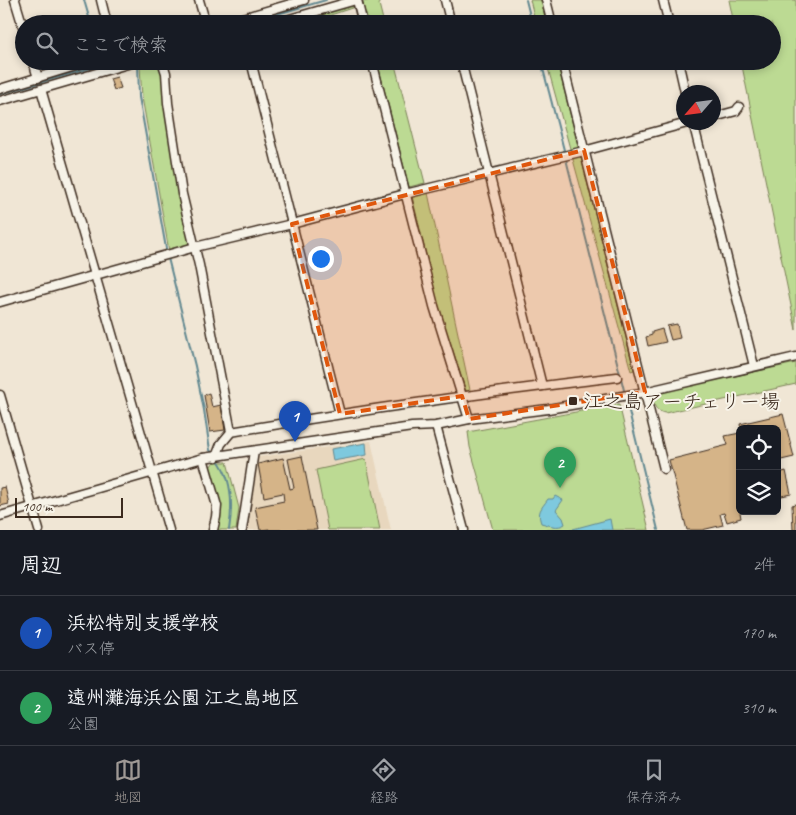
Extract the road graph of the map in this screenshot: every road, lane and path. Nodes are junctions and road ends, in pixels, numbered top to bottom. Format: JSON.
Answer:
{"nodes":[{"id":1,"x":15,"y":0,"type":"edge"},
{"id":2,"x":101,"y":0,"type":"edge"},
{"id":3,"x":199,"y":0,"type":"edge"},
{"id":4,"x":304,"y":0,"type":"edge"},
{"id":5,"x":356,"y":0,"type":"edge"},
{"id":6,"x":445,"y":0,"type":"edge"},
{"id":7,"x":546,"y":0,"type":"edge"},
{"id":8,"x":664,"y":0,"type":"edge"},
{"id":9,"x":20,"y":15,"type":"edge"},
{"id":10,"x":105,"y":15,"type":"edge"},
{"id":11,"x":203,"y":15,"type":"edge"},
{"id":12,"x":253,"y":15,"type":"edge"},
{"id":13,"x":304,"y":15,"type":"edge"},
{"id":14,"x":360,"y":15,"type":"edge"},
{"id":15,"x":449,"y":15,"type":"edge"},
{"id":16,"x":550,"y":15,"type":"edge"},
{"id":17,"x":667,"y":15,"type":"edge"},
{"id":18,"x":36,"y":70,"type":"edge"},
{"id":19,"x":63,"y":70,"type":"edge"},
{"id":20,"x":100,"y":70,"type":"edge"},
{"id":21,"x":164,"y":70,"type":"edge"},
{"id":22,"x":253,"y":70,"type":"edge"},
{"id":23,"x":374,"y":70,"type":"edge"},
{"id":24,"x":463,"y":70,"type":"edge"},
{"id":25,"x":564,"y":70,"type":"edge"},
{"id":26,"x":680,"y":70,"type":"edge"},
{"id":27,"x":38,"y":78,"type":"junction"},
{"id":28,"x":683,"y":85,"type":"edge"},
{"id":29,"x":0,"y":89,"type":"edge"},
{"id":30,"x":41,"y":89,"type":"junction"},
{"id":31,"x":0,"y":101,"type":"edge"},
{"id":32,"x":739,"y":107,"type":"dead end"},
{"id":33,"x":721,"y":115,"type":"edge"},
{"id":34,"x":676,"y":126,"type":"edge"},
{"id":35,"x":694,"y":130,"type":"edge"},
{"id":36,"x":582,"y":151,"type":"junction"},
{"id":37,"x":489,"y":173,"type":"junction"},
{"id":38,"x":406,"y":194,"type":"junction"},
{"id":39,"x":292,"y":224,"type":"junction"},
{"id":40,"x":195,"y":247,"type":"junction"},
{"id":41,"x":95,"y":275,"type":"junction"},
{"id":42,"x":0,"y":302,"type":"edge"},
{"id":43,"x":796,"y":357,"type":"edge"},
{"id":44,"x":754,"y":366,"type":"junction"},
{"id":45,"x":617,"y":377,"type":"dead end"},
{"id":46,"x":542,"y":386,"type":"junction"},
{"id":47,"x":643,"y":392,"type":"junction"},
{"id":48,"x":0,"y":395,"type":"edge"},
{"id":49,"x":462,"y":396,"type":"junction"},
{"id":50,"x":340,"y":414,"type":"junction"},
{"id":51,"x":469,"y":418,"type":"junction"},
{"id":52,"x":436,"y":426,"type":"junction"},
{"id":53,"x":231,"y":432,"type":"junction"},
{"id":54,"x":254,"y":451,"type":"junction"},
{"id":55,"x":216,"y":457,"type":"junction"},
{"id":56,"x":203,"y":458,"type":"junction"},
{"id":57,"x":664,"y":469,"type":"dead end"},
{"id":58,"x":152,"y":472,"type":"junction"},
{"id":59,"x":33,"y":507,"type":"junction"},
{"id":60,"x":0,"y":516,"type":"edge"},
{"id":61,"x":39,"y":530,"type":"edge"},
{"id":62,"x":169,"y":530,"type":"edge"},
{"id":63,"x":213,"y":530,"type":"edge"},
{"id":64,"x":242,"y":530,"type":"edge"},
{"id":65,"x":464,"y":530,"type":"edge"}],
"edges":[{"from":1,"to":9,"type":"street"},
{"from":2,"to":10,"type":"street"},
{"from":3,"to":11,"type":"street"},
{"from":4,"to":12,"type":"street"},
{"from":5,"to":13,"type":"street"},
{"from":5,"to":14,"type":"street"},
{"from":6,"to":15,"type":"street"},
{"from":7,"to":16,"type":"street"},
{"from":8,"to":17,"type":"street"},
{"from":18,"to":27,"type":"street"},
{"from":19,"to":27,"type":"street"},
{"from":20,"to":30,"type":"street"},
{"from":21,"to":40,"type":"street"},
{"from":22,"to":39,"type":"street"},
{"from":23,"to":38,"type":"street"},
{"from":24,"to":37,"type":"street"},
{"from":25,"to":36,"type":"street"},
{"from":26,"to":28,"type":"street"},
{"from":27,"to":29,"type":"street"},
{"from":30,"to":31,"type":"street"},
{"from":30,"to":41,"type":"street"},
{"from":32,"to":33,"type":"street"},
{"from":34,"to":36,"type":"street"},
{"from":35,"to":44,"type":"street"},
{"from":36,"to":37,"type":"street"},
{"from":36,"to":47,"type":"street"},
{"from":37,"to":38,"type":"street"},
{"from":37,"to":46,"type":"street"},
{"from":38,"to":39,"type":"street"},
{"from":38,"to":49,"type":"street"},
{"from":39,"to":40,"type":"street"},
{"from":39,"to":50,"type":"street"},
{"from":40,"to":41,"type":"street"},
{"from":40,"to":53,"type":"street"},
{"from":41,"to":42,"type":"street"},
{"from":41,"to":58,"type":"street"},
{"from":43,"to":44,"type":"street"},
{"from":44,"to":47,"type":"street"},
{"from":45,"to":46,"type":"street"},
{"from":46,"to":49,"type":"street"},
{"from":47,"to":51,"type":"street"},
{"from":47,"to":57,"type":"street"},
{"from":48,"to":59,"type":"street"},
{"from":49,"to":50,"type":"street"},
{"from":49,"to":51,"type":"street"},
{"from":50,"to":53,"type":"street"},
{"from":51,"to":52,"type":"street"},
{"from":52,"to":54,"type":"street"},
{"from":52,"to":65,"type":"street"},
{"from":53,"to":55,"type":"street"},
{"from":54,"to":55,"type":"street"},
{"from":54,"to":64,"type":"street"},
{"from":55,"to":56,"type":"street"},
{"from":56,"to":58,"type":"street"},
{"from":56,"to":63,"type":"street"},
{"from":58,"to":59,"type":"street"},
{"from":58,"to":62,"type":"street"},
{"from":59,"to":60,"type":"street"},
{"from":59,"to":61,"type":"street"}]}
